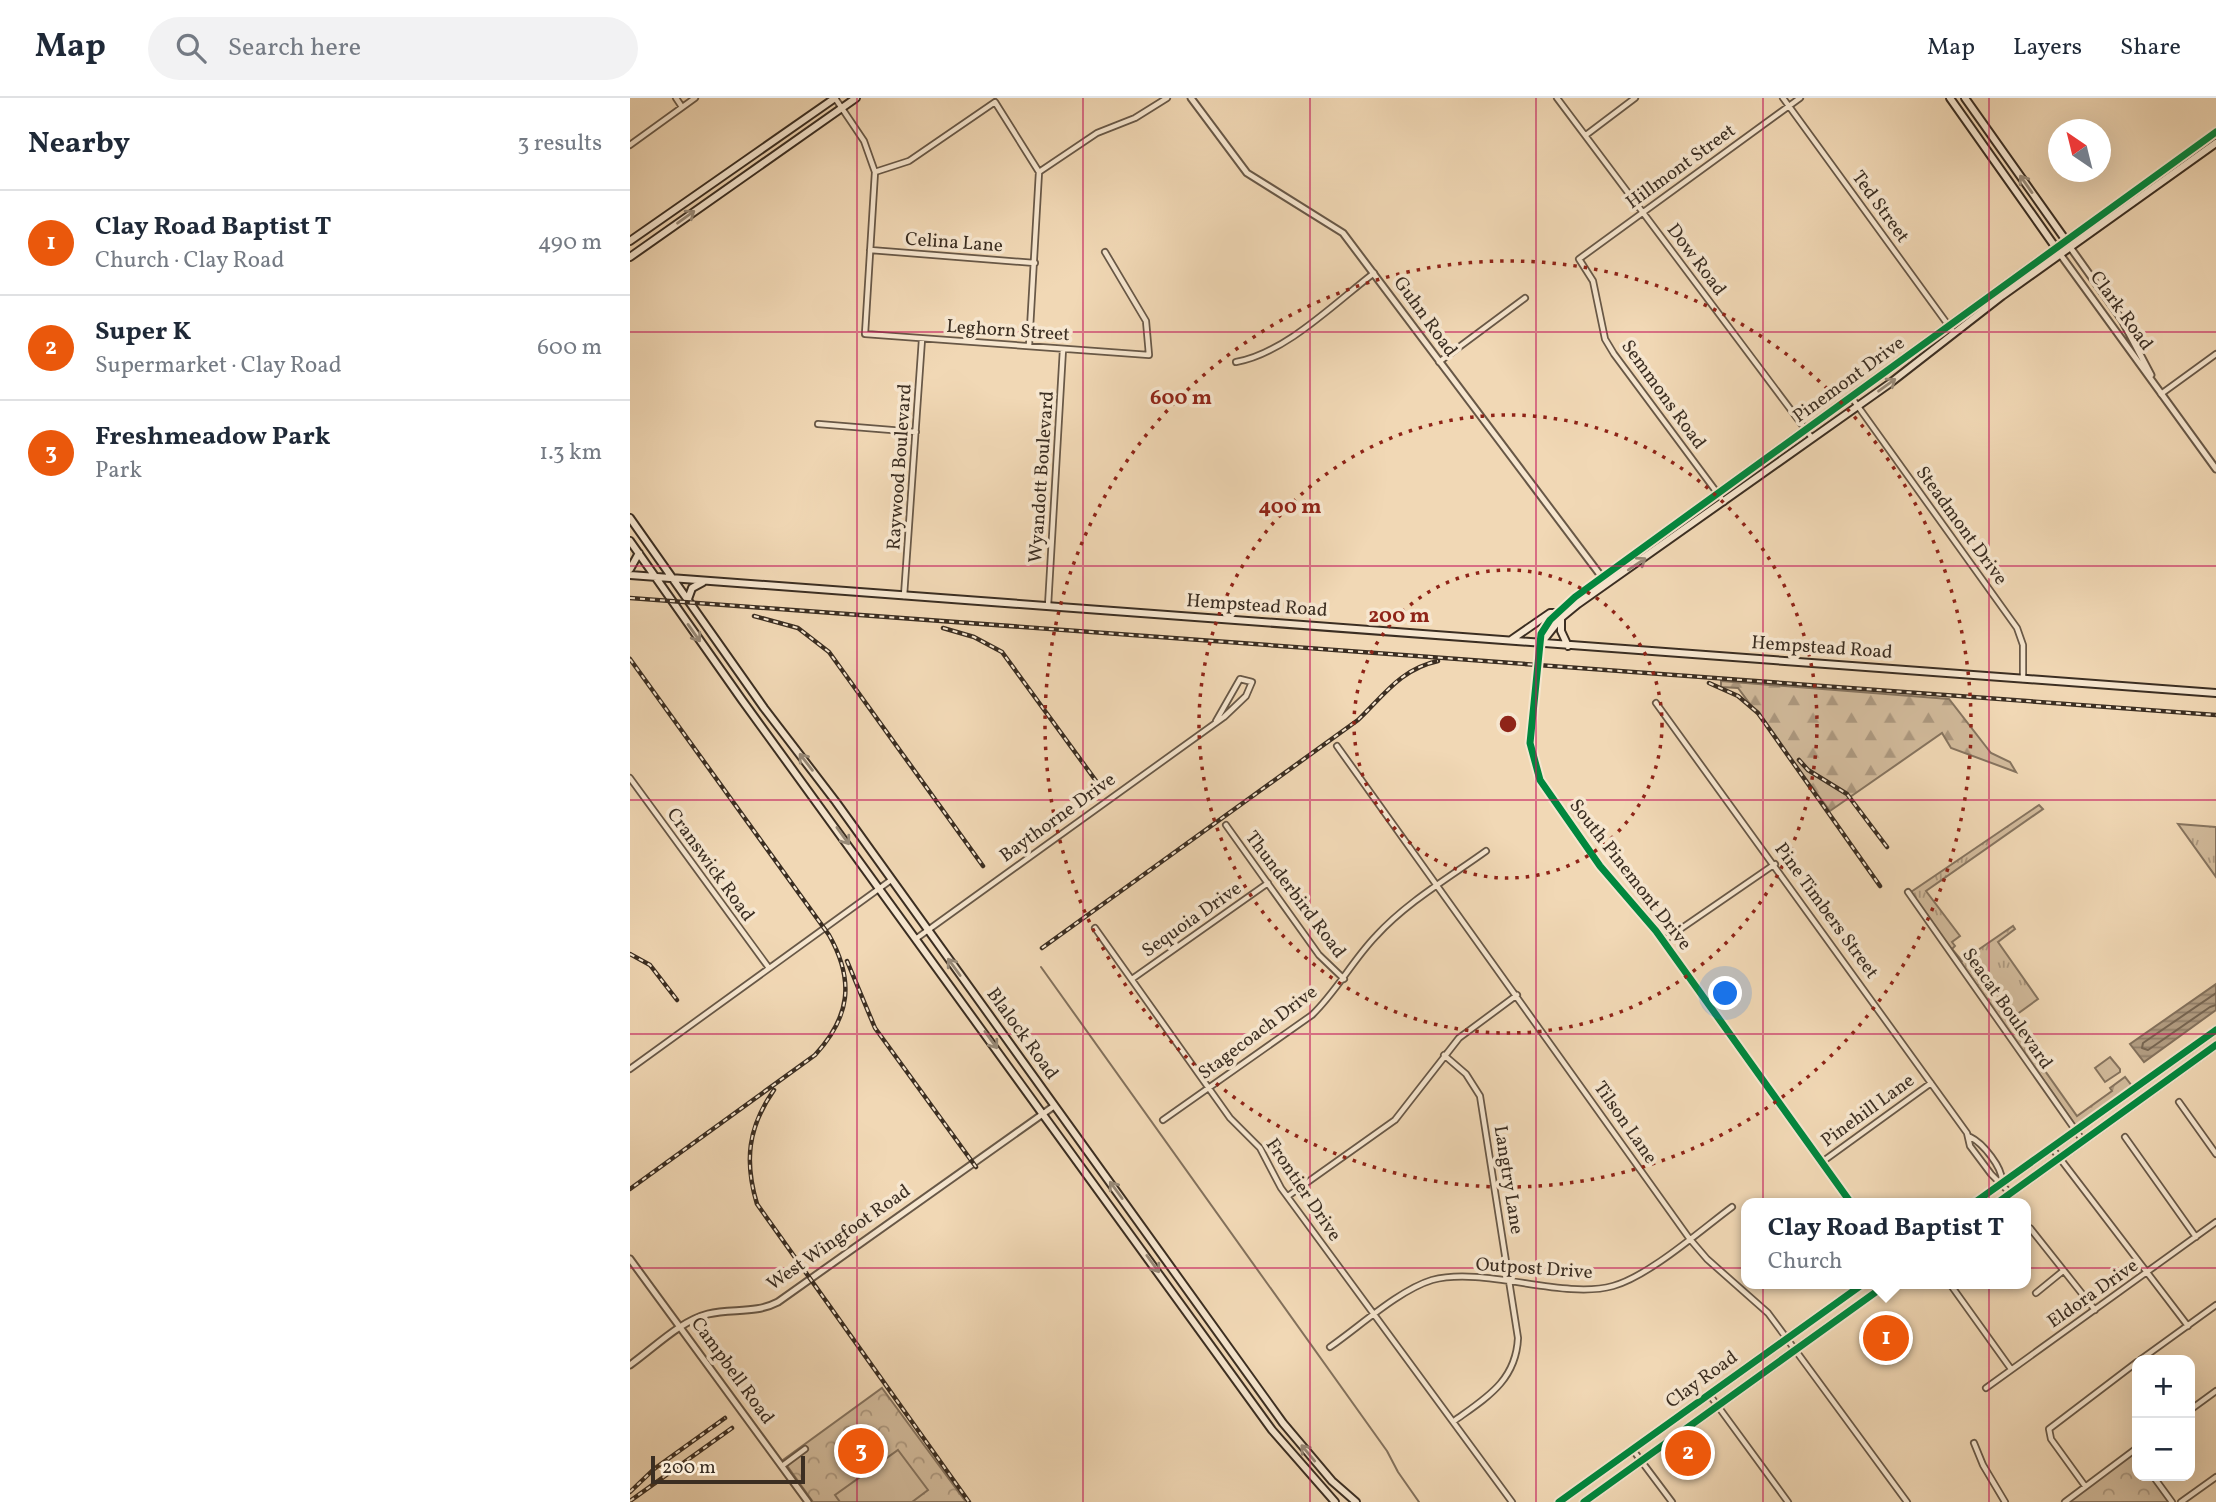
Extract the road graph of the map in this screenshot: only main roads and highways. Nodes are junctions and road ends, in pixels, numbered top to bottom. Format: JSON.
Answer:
{"nodes":[{"id":1,"x":835,"y":98,"type":"edge"},
{"id":2,"x":856,"y":98,"type":"edge"},
{"id":3,"x":1950,"y":98,"type":"edge"},
{"id":4,"x":1965,"y":98,"type":"edge"},
{"id":5,"x":2216,"y":132,"type":"edge"},
{"id":6,"x":2216,"y":142,"type":"edge"},
{"id":7,"x":767,"y":144,"type":"junction"},
{"id":8,"x":774,"y":156,"type":"junction"},
{"id":9,"x":701,"y":191,"type":"junction"},
{"id":10,"x":709,"y":201,"type":"junction"},
{"id":11,"x":632,"y":239,"type":"edge"},
{"id":12,"x":2065,"y":240,"type":"junction"},
{"id":13,"x":645,"y":246,"type":"junction"},
{"id":14,"x":2055,"y":247,"type":"junction"},
{"id":15,"x":2070,"y":247,"type":"junction"},
{"id":16,"x":2060,"y":254,"type":"junction"},
{"id":17,"x":630,"y":257,"type":"edge"},
{"id":18,"x":630,"y":518,"type":"edge"},
{"id":19,"x":630,"y":541,"type":"edge"},
{"id":20,"x":639,"y":553,"type":"junction"},
{"id":21,"x":630,"y":569,"type":"edge"},
{"id":22,"x":630,"y":575,"type":"edge"},
{"id":23,"x":656,"y":576,"type":"junction"},
{"id":24,"x":672,"y":578,"type":"junction"},
{"id":25,"x":705,"y":581,"type":"junction"},
{"id":26,"x":1605,"y":581,"type":"junction"},
{"id":27,"x":688,"y":599,"type":"junction"},
{"id":28,"x":1559,"y":615,"type":"junction"},
{"id":29,"x":1511,"y":639,"type":"junction"},
{"id":30,"x":1540,"y":643,"type":"junction"},
{"id":31,"x":1568,"y":646,"type":"junction"},
{"id":32,"x":724,"y":651,"type":"junction"},
{"id":33,"x":713,"y":659,"type":"junction"},
{"id":34,"x":2216,"y":692,"type":"edge"},
{"id":35,"x":779,"y":727,"type":"junction"},
{"id":36,"x":768,"y":734,"type":"junction"},
{"id":37,"x":836,"y":802,"type":"junction"},
{"id":38,"x":825,"y":810,"type":"junction"},
{"id":39,"x":988,"y":1014,"type":"junction"},
{"id":40,"x":977,"y":1022,"type":"junction"},
{"id":41,"x":2216,"y":1030,"type":"edge"},
{"id":42,"x":2216,"y":1045,"type":"edge"},
{"id":43,"x":2140,"y":1084,"type":"junction"},
{"id":44,"x":2148,"y":1095,"type":"junction"},
{"id":45,"x":1099,"y":1167,"type":"junction"},
{"id":46,"x":1088,"y":1175,"type":"junction"},
{"id":47,"x":1981,"y":1198,"type":"edge"},
{"id":48,"x":2004,"y":1198,"type":"edge"},
{"id":49,"x":1146,"y":1232,"type":"junction"},
{"id":50,"x":1135,"y":1240,"type":"junction"},
{"id":51,"x":1856,"y":1289,"type":"edge"},
{"id":52,"x":1879,"y":1289,"type":"edge"},
{"id":53,"x":1192,"y":1297,"type":"junction"},
{"id":54,"x":1182,"y":1304,"type":"junction"},
{"id":55,"x":1240,"y":1363,"type":"junction"},
{"id":56,"x":1230,"y":1371,"type":"junction"},
{"id":57,"x":1283,"y":1423,"type":"junction"},
{"id":58,"x":1272,"y":1430,"type":"junction"},
{"id":59,"x":1332,"y":1481,"type":"junction"},
{"id":60,"x":1322,"y":1489,"type":"junction"},
{"id":61,"x":1335,"y":1502,"type":"edge"},
{"id":62,"x":1356,"y":1502,"type":"edge"},
{"id":63,"x":1559,"y":1502,"type":"edge"},
{"id":64,"x":1584,"y":1502,"type":"edge"}],
"edges":[{"from":1,"to":7,"type":"main road"},
{"from":2,"to":8,"type":"main road"},
{"from":3,"to":14,"type":"main road","name":"Clark Road"},
{"from":12,"to":4,"type":"main road","one_way":true},
{"from":5,"to":12,"type":"main road","name":"Pinemont Drive"},
{"from":6,"to":15,"type":"main road","name":"Pinemont Drive"},
{"from":7,"to":8,"type":"main road"},
{"from":7,"to":9,"type":"main road"},
{"from":8,"to":10,"type":"main road"},
{"from":9,"to":10,"type":"main road"},
{"from":9,"to":11,"type":"main road"},
{"from":13,"to":10,"type":"main road","one_way":true},
{"from":11,"to":13,"type":"main road"},
{"from":12,"to":14,"type":"main road","name":"Pinemont Drive"},
{"from":12,"to":15,"type":"main road"},
{"from":13,"to":17,"type":"main road"},
{"from":14,"to":16,"type":"main road","name":"Clark Road"},
{"from":14,"to":26,"type":"main road","name":"Pinemont Drive"},
{"from":15,"to":16,"type":"main road","name":"Pinemont Drive"},
{"from":26,"to":16,"type":"main road","name":"Pinemont Drive","one_way":true},
{"from":18,"to":24,"type":"main road","name":"Blalock Road"},
{"from":19,"to":20,"type":"main road","name":"Blalock Road"},
{"from":20,"to":21,"type":"main road"},
{"from":20,"to":23,"type":"main road","name":"Blalock Road"},
{"from":22,"to":23,"type":"main road","name":"Hempstead Road"},
{"from":23,"to":24,"type":"main road","name":"Hempstead Road"},
{"from":23,"to":33,"type":"main road","name":"Blalock Road","one_way":true},
{"from":24,"to":25,"type":"main road","name":"Hempstead Road"},
{"from":24,"to":27,"type":"main road","name":"Blalock Road"},
{"from":25,"to":27,"type":"main road"},
{"from":25,"to":29,"type":"main road","name":"Hempstead Road"},
{"from":26,"to":28,"type":"main road","name":"Pinemont Drive"},
{"from":27,"to":32,"type":"main road","name":"Blalock Road"},
{"from":28,"to":29,"type":"main road"},
{"from":28,"to":30,"type":"main road","name":"Pinemont Drive"},
{"from":28,"to":31,"type":"main road"},
{"from":29,"to":30,"type":"main road","name":"Hempstead Road"},
{"from":30,"to":31,"type":"main road","name":"Hempstead Road"},
{"from":31,"to":34,"type":"main road","name":"Hempstead Road"},
{"from":32,"to":33,"type":"main road"},
{"from":32,"to":35,"type":"main road","name":"Blalock Road"},
{"from":33,"to":36,"type":"main road","name":"Blalock Road"},
{"from":35,"to":36,"type":"main road"},
{"from":37,"to":35,"type":"main road","name":"Blalock Road","one_way":true},
{"from":36,"to":38,"type":"main road","name":"Blalock Road"},
{"from":37,"to":38,"type":"main road"},
{"from":39,"to":37,"type":"main road","name":"Blalock Road","one_way":true},
{"from":38,"to":40,"type":"main road","name":"Blalock Road","one_way":true},
{"from":39,"to":40,"type":"main road"},
{"from":39,"to":45,"type":"main road","name":"Blalock Road"},
{"from":40,"to":46,"type":"main road","name":"Blalock Road","one_way":true},
{"from":41,"to":43,"type":"main road"},
{"from":42,"to":44,"type":"main road"},
{"from":43,"to":44,"type":"main road"},
{"from":43,"to":47,"type":"main road"},
{"from":44,"to":48,"type":"main road"},
{"from":45,"to":46,"type":"main road"},
{"from":49,"to":45,"type":"main road","name":"Blalock Road","one_way":true},
{"from":46,"to":50,"type":"main road","name":"Blalock Road"},
{"from":49,"to":50,"type":"main road"},
{"from":49,"to":53,"type":"main road","name":"Blalock Road"},
{"from":50,"to":54,"type":"main road","name":"Blalock Road","one_way":true},
{"from":51,"to":63,"type":"main road","name":"Clay Road"},
{"from":52,"to":64,"type":"main road","name":"Clay Road"},
{"from":53,"to":54,"type":"main road"},
{"from":53,"to":55,"type":"main road","name":"Blalock Road"},
{"from":54,"to":56,"type":"main road","name":"Blalock Road"},
{"from":55,"to":56,"type":"main road"},
{"from":55,"to":57,"type":"main road","name":"Blalock Road"},
{"from":56,"to":58,"type":"main road","name":"Blalock Road"},
{"from":57,"to":58,"type":"main road"},
{"from":59,"to":57,"type":"main road","name":"Blalock Road","one_way":true},
{"from":58,"to":60,"type":"main road","name":"Blalock Road"},
{"from":59,"to":60,"type":"main road"},
{"from":59,"to":62,"type":"main road","name":"Blalock Road"},
{"from":60,"to":61,"type":"main road","name":"Blalock Road"}]}
